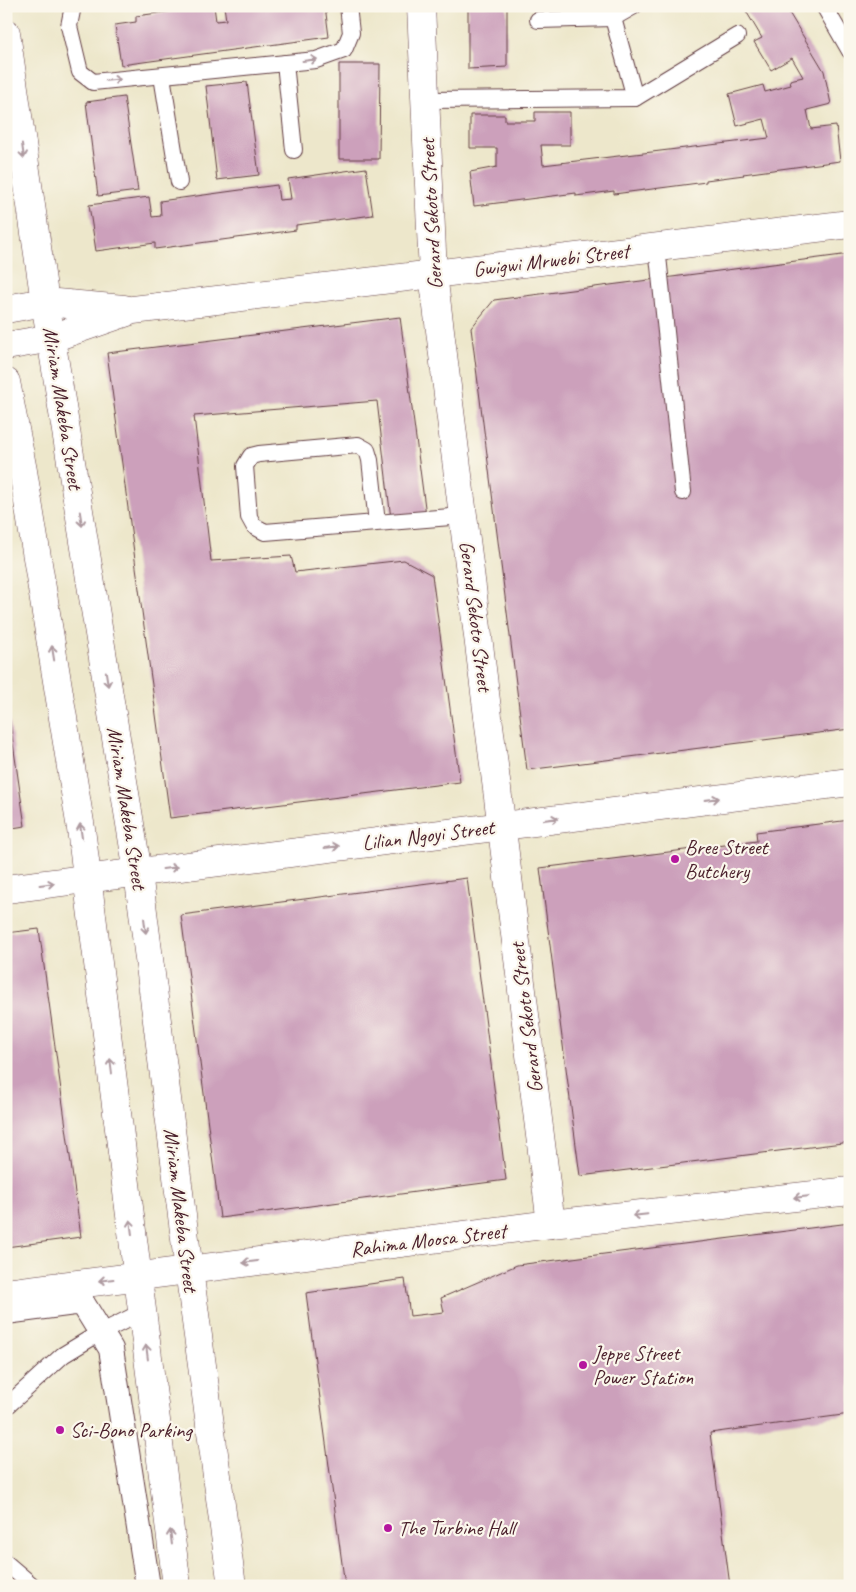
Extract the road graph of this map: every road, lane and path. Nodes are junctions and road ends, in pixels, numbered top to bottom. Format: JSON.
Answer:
{"nodes":[{"id":1,"x":73,"y":6,"type":"edge"},
{"id":2,"x":348,"y":6,"type":"edge"},
{"id":3,"x":421,"y":6,"type":"edge"},
{"id":4,"x":634,"y":6,"type":"edge"},
{"id":5,"x":824,"y":6,"type":"edge"},
{"id":6,"x":613,"y":18,"type":"junction"},
{"id":7,"x":538,"y":20,"type":"dead end"},
{"id":8,"x":6,"y":33,"type":"edge"},
{"id":9,"x":737,"y":36,"type":"dead end"},
{"id":10,"x":850,"y":51,"type":"edge"},
{"id":11,"x":285,"y":63,"type":"junction"},
{"id":12,"x":162,"y":76,"type":"junction"},
{"id":13,"x":635,"y":98,"type":"junction"},
{"id":14,"x":426,"y":100,"type":"junction"},
{"id":15,"x":294,"y":150,"type":"dead end"},
{"id":16,"x":179,"y":182,"type":"dead end"},
{"id":17,"x":850,"y":224,"type":"edge"},
{"id":18,"x":657,"y":247,"type":"junction"},
{"id":19,"x":433,"y":274,"type":"junction"},
{"id":20,"x":45,"y":302,"type":"junction"},
{"id":21,"x":6,"y":309,"type":"edge"},
{"id":22,"x":133,"y":310,"type":"junction"},
{"id":23,"x":52,"y":338,"type":"junction"},
{"id":24,"x":6,"y":346,"type":"edge"},
{"id":25,"x":6,"y":382,"type":"edge"},
{"id":26,"x":683,"y":492,"type":"dead end"},
{"id":27,"x":463,"y":516,"type":"junction"},
{"id":28,"x":377,"y":523,"type":"junction"},
{"id":29,"x":850,"y":782,"type":"edge"},
{"id":30,"x":502,"y":825,"type":"junction"},
{"id":31,"x":138,"y":873,"type":"junction"},
{"id":32,"x":87,"y":879,"type":"junction"},
{"id":33,"x":6,"y":889,"type":"edge"},
{"id":34,"x":850,"y":1191,"type":"edge"},
{"id":35,"x":551,"y":1224,"type":"junction"},
{"id":36,"x":189,"y":1270,"type":"junction"},
{"id":37,"x":137,"y":1276,"type":"junction"},
{"id":38,"x":6,"y":1293,"type":"edge"},
{"id":39,"x":6,"y":1312,"type":"edge"},
{"id":40,"x":142,"y":1312,"type":"junction"},
{"id":41,"x":102,"y":1332,"type":"junction"},
{"id":42,"x":6,"y":1407,"type":"edge"},
{"id":43,"x":6,"y":1563,"type":"edge"},
{"id":44,"x":33,"y":1586,"type":"edge"},
{"id":45,"x":148,"y":1586,"type":"edge"},
{"id":46,"x":177,"y":1586,"type":"edge"},
{"id":47,"x":232,"y":1586,"type":"edge"}],
"edges":[{"from":1,"to":12,"type":"lane","one_way":true},
{"from":11,"to":2,"type":"lane","one_way":true},
{"from":3,"to":14,"type":"street","name":"Gerard Sekoto Street"},
{"from":4,"to":6,"type":"lane"},
{"from":5,"to":10,"type":"lane"},
{"from":6,"to":7,"type":"lane"},
{"from":6,"to":13,"type":"lane"},
{"from":8,"to":20,"type":"street","name":"Miriam Makeba Street","one_way":true},
{"from":9,"to":13,"type":"lane"},
{"from":11,"to":12,"type":"lane"},
{"from":11,"to":15,"type":"lane"},
{"from":12,"to":16,"type":"lane"},
{"from":13,"to":14,"type":"lane"},
{"from":14,"to":19,"type":"street","name":"Gerard Sekoto Street"},
{"from":17,"to":18,"type":"street","name":"Gwigwi Mrwebi Street"},
{"from":18,"to":19,"type":"street","name":"Gwigwi Mrwebi Street"},
{"from":18,"to":26,"type":"lane"},
{"from":19,"to":22,"type":"street","name":"Gwigwi Mrwebi Street"},
{"from":19,"to":27,"type":"street","name":"Gerard Sekoto Street"},
{"from":20,"to":21,"type":"street","name":"Gwigwi Mrwebi Street"},
{"from":20,"to":22,"type":"street","name":"Gwigwi Mrwebi Street"},
{"from":20,"to":23,"type":"street","name":"Miriam Makeba Street"},
{"from":22,"to":23,"type":"street","name":"Gwigwi Mrwebi Street"},
{"from":23,"to":24,"type":"street","name":"Gwigwi Mrwebi Street"},
{"from":23,"to":31,"type":"street","name":"Miriam Makeba Street","one_way":true},
{"from":32,"to":25,"type":"street","one_way":true},
{"from":27,"to":28,"type":"lane"},
{"from":27,"to":30,"type":"street","name":"Gerard Sekoto Street"},
{"from":28,"to":28,"type":"lane"},
{"from":30,"to":29,"type":"street","name":"Lilian Ngoyi Street","one_way":true},
{"from":31,"to":30,"type":"street","name":"Lilian Ngoyi Street","one_way":true},
{"from":30,"to":35,"type":"street","name":"Gerard Sekoto Street"},
{"from":31,"to":32,"type":"street","name":"Lilian Ngoyi Street"},
{"from":31,"to":36,"type":"street","name":"Miriam Makeba Street","one_way":true},
{"from":33,"to":32,"type":"street","name":"Lilian Ngoyi Street","one_way":true},
{"from":37,"to":32,"type":"street","one_way":true},
{"from":34,"to":35,"type":"street","name":"Rahima Moosa Street","one_way":true},
{"from":35,"to":36,"type":"street","name":"Rahima Moosa Street","one_way":true},
{"from":36,"to":37,"type":"street","name":"Rahima Moosa Street"},
{"from":36,"to":47,"type":"street","name":"Miriam Makeba Street"},
{"from":37,"to":38,"type":"street","name":"Rahima Moosa Street","one_way":true},
{"from":37,"to":40,"type":"street"},
{"from":39,"to":41,"type":"street"},
{"from":40,"to":41,"type":"lane"},
{"from":46,"to":40,"type":"street","one_way":true},
{"from":41,"to":42,"type":"lane"},
{"from":41,"to":45,"type":"street"},
{"from":43,"to":44,"type":"lane"}]}
